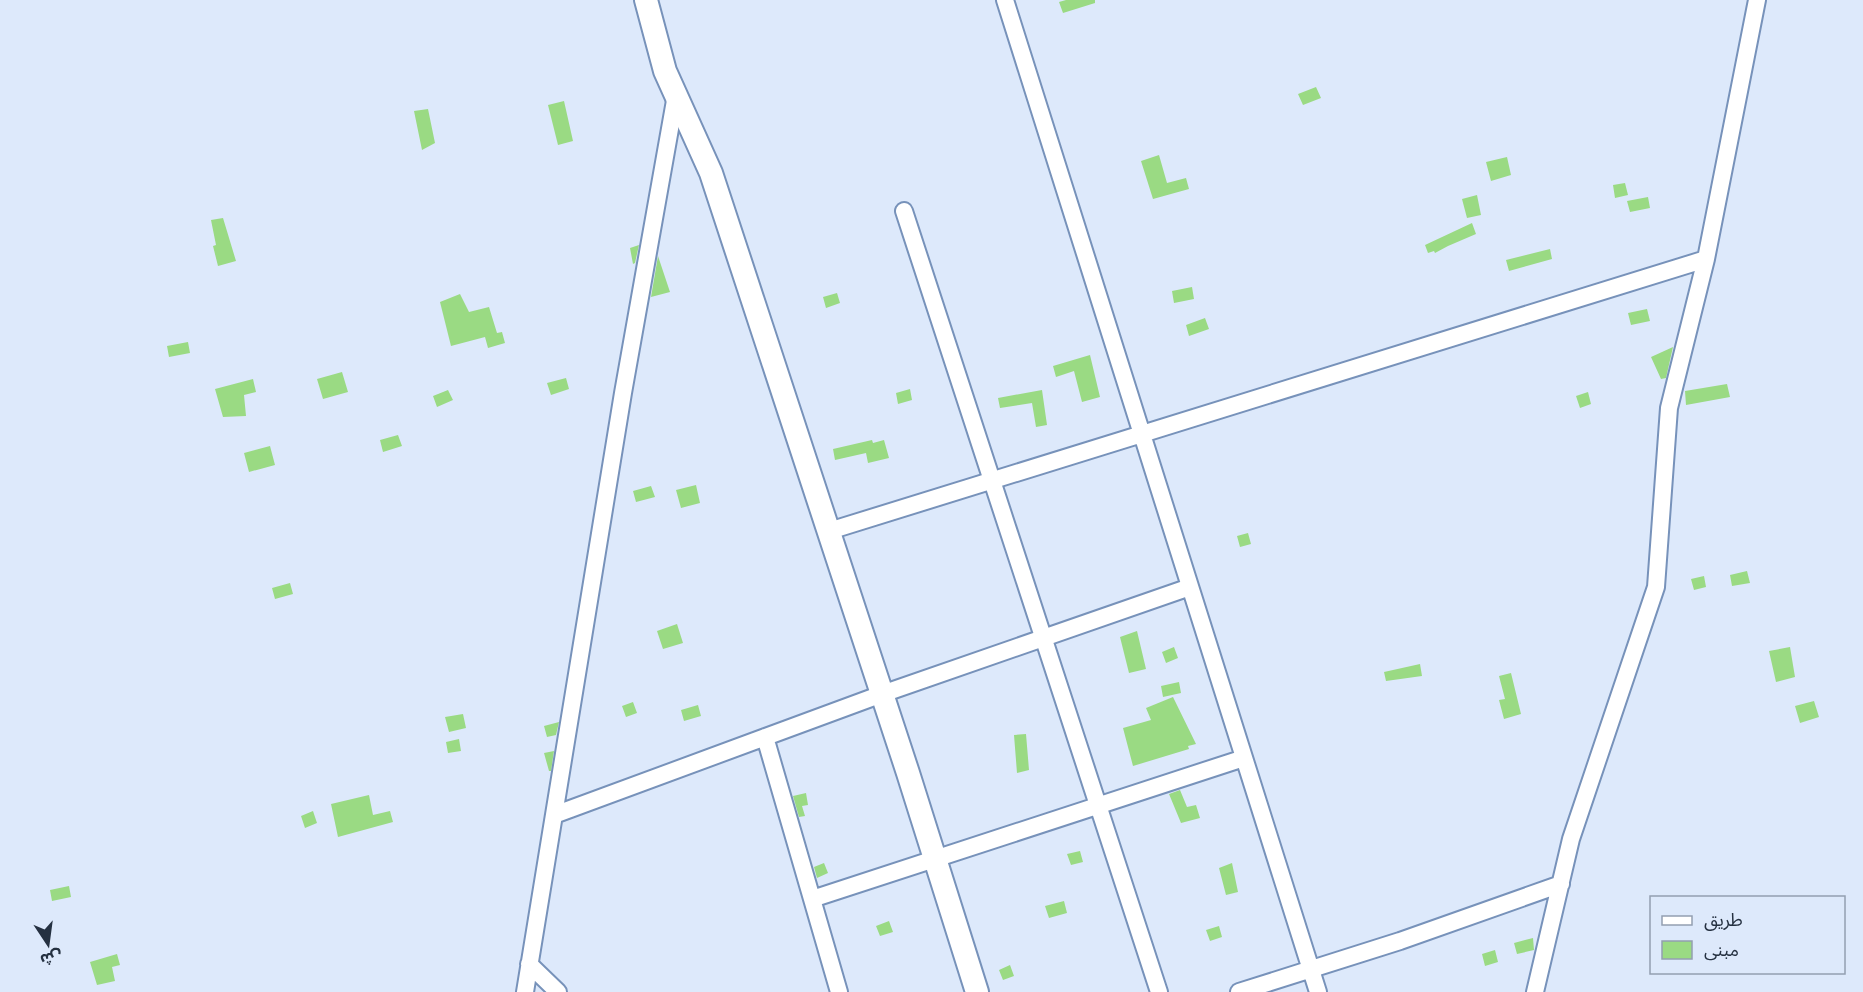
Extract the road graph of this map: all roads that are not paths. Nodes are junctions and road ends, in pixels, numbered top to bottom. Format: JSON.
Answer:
{"nodes":[{"id":1,"x":646,"y":0,"type":"edge"},
{"id":2,"x":1005,"y":0,"type":"edge"},
{"id":3,"x":1757,"y":0,"type":"edge"},
{"id":4,"x":676,"y":95,"type":"junction"},
{"id":5,"x":904,"y":210,"type":"dead end"},
{"id":6,"x":1706,"y":259,"type":"junction"},
{"id":7,"x":1142,"y":434,"type":"junction"},
{"id":8,"x":992,"y":480,"type":"junction"},
{"id":9,"x":829,"y":531,"type":"junction"},
{"id":10,"x":1190,"y":587,"type":"junction"},
{"id":11,"x":1044,"y":638,"type":"junction"},
{"id":12,"x":882,"y":694,"type":"junction"},
{"id":13,"x":765,"y":737,"type":"junction"},
{"id":14,"x":1244,"y":758,"type":"junction"},
{"id":15,"x":1098,"y":806,"type":"junction"},
{"id":16,"x":554,"y":815,"type":"junction"},
{"id":17,"x":935,"y":859,"type":"junction"},
{"id":18,"x":1561,"y":884,"type":"junction"},
{"id":19,"x":812,"y":899,"type":"junction"},
{"id":20,"x":529,"y":964,"type":"junction"},
{"id":21,"x":1311,"y":969,"type":"junction"},
{"id":22,"x":525,"y":992,"type":"edge"},
{"id":23,"x":558,"y":992,"type":"edge"},
{"id":24,"x":839,"y":992,"type":"edge"},
{"id":25,"x":976,"y":992,"type":"edge"},
{"id":26,"x":1159,"y":992,"type":"edge"},
{"id":27,"x":1239,"y":992,"type":"edge"},
{"id":28,"x":1318,"y":992,"type":"edge"},
{"id":29,"x":1535,"y":992,"type":"edge"}],
"edges":[{"from":1,"to":4,"type":"street"},
{"from":2,"to":7,"type":"street"},
{"from":3,"to":6,"type":"street"},
{"from":4,"to":9,"type":"street"},
{"from":4,"to":16,"type":"street"},
{"from":5,"to":8,"type":"street"},
{"from":6,"to":7,"type":"street"},
{"from":6,"to":18,"type":"street"},
{"from":7,"to":8,"type":"street"},
{"from":7,"to":10,"type":"street"},
{"from":8,"to":9,"type":"street"},
{"from":8,"to":11,"type":"street"},
{"from":9,"to":12,"type":"street"},
{"from":10,"to":11,"type":"street"},
{"from":10,"to":14,"type":"street"},
{"from":11,"to":12,"type":"street"},
{"from":11,"to":15,"type":"street"},
{"from":12,"to":13,"type":"street"},
{"from":12,"to":17,"type":"street"},
{"from":13,"to":16,"type":"street"},
{"from":13,"to":19,"type":"street"},
{"from":14,"to":15,"type":"street"},
{"from":14,"to":21,"type":"street"},
{"from":15,"to":17,"type":"street"},
{"from":15,"to":26,"type":"street"},
{"from":16,"to":20,"type":"street"},
{"from":17,"to":19,"type":"street"},
{"from":17,"to":25,"type":"street"},
{"from":18,"to":21,"type":"street"},
{"from":18,"to":29,"type":"street"},
{"from":19,"to":24,"type":"street"},
{"from":20,"to":22,"type":"street"},
{"from":20,"to":23,"type":"street"},
{"from":21,"to":27,"type":"street"},
{"from":21,"to":28,"type":"street"}]}
